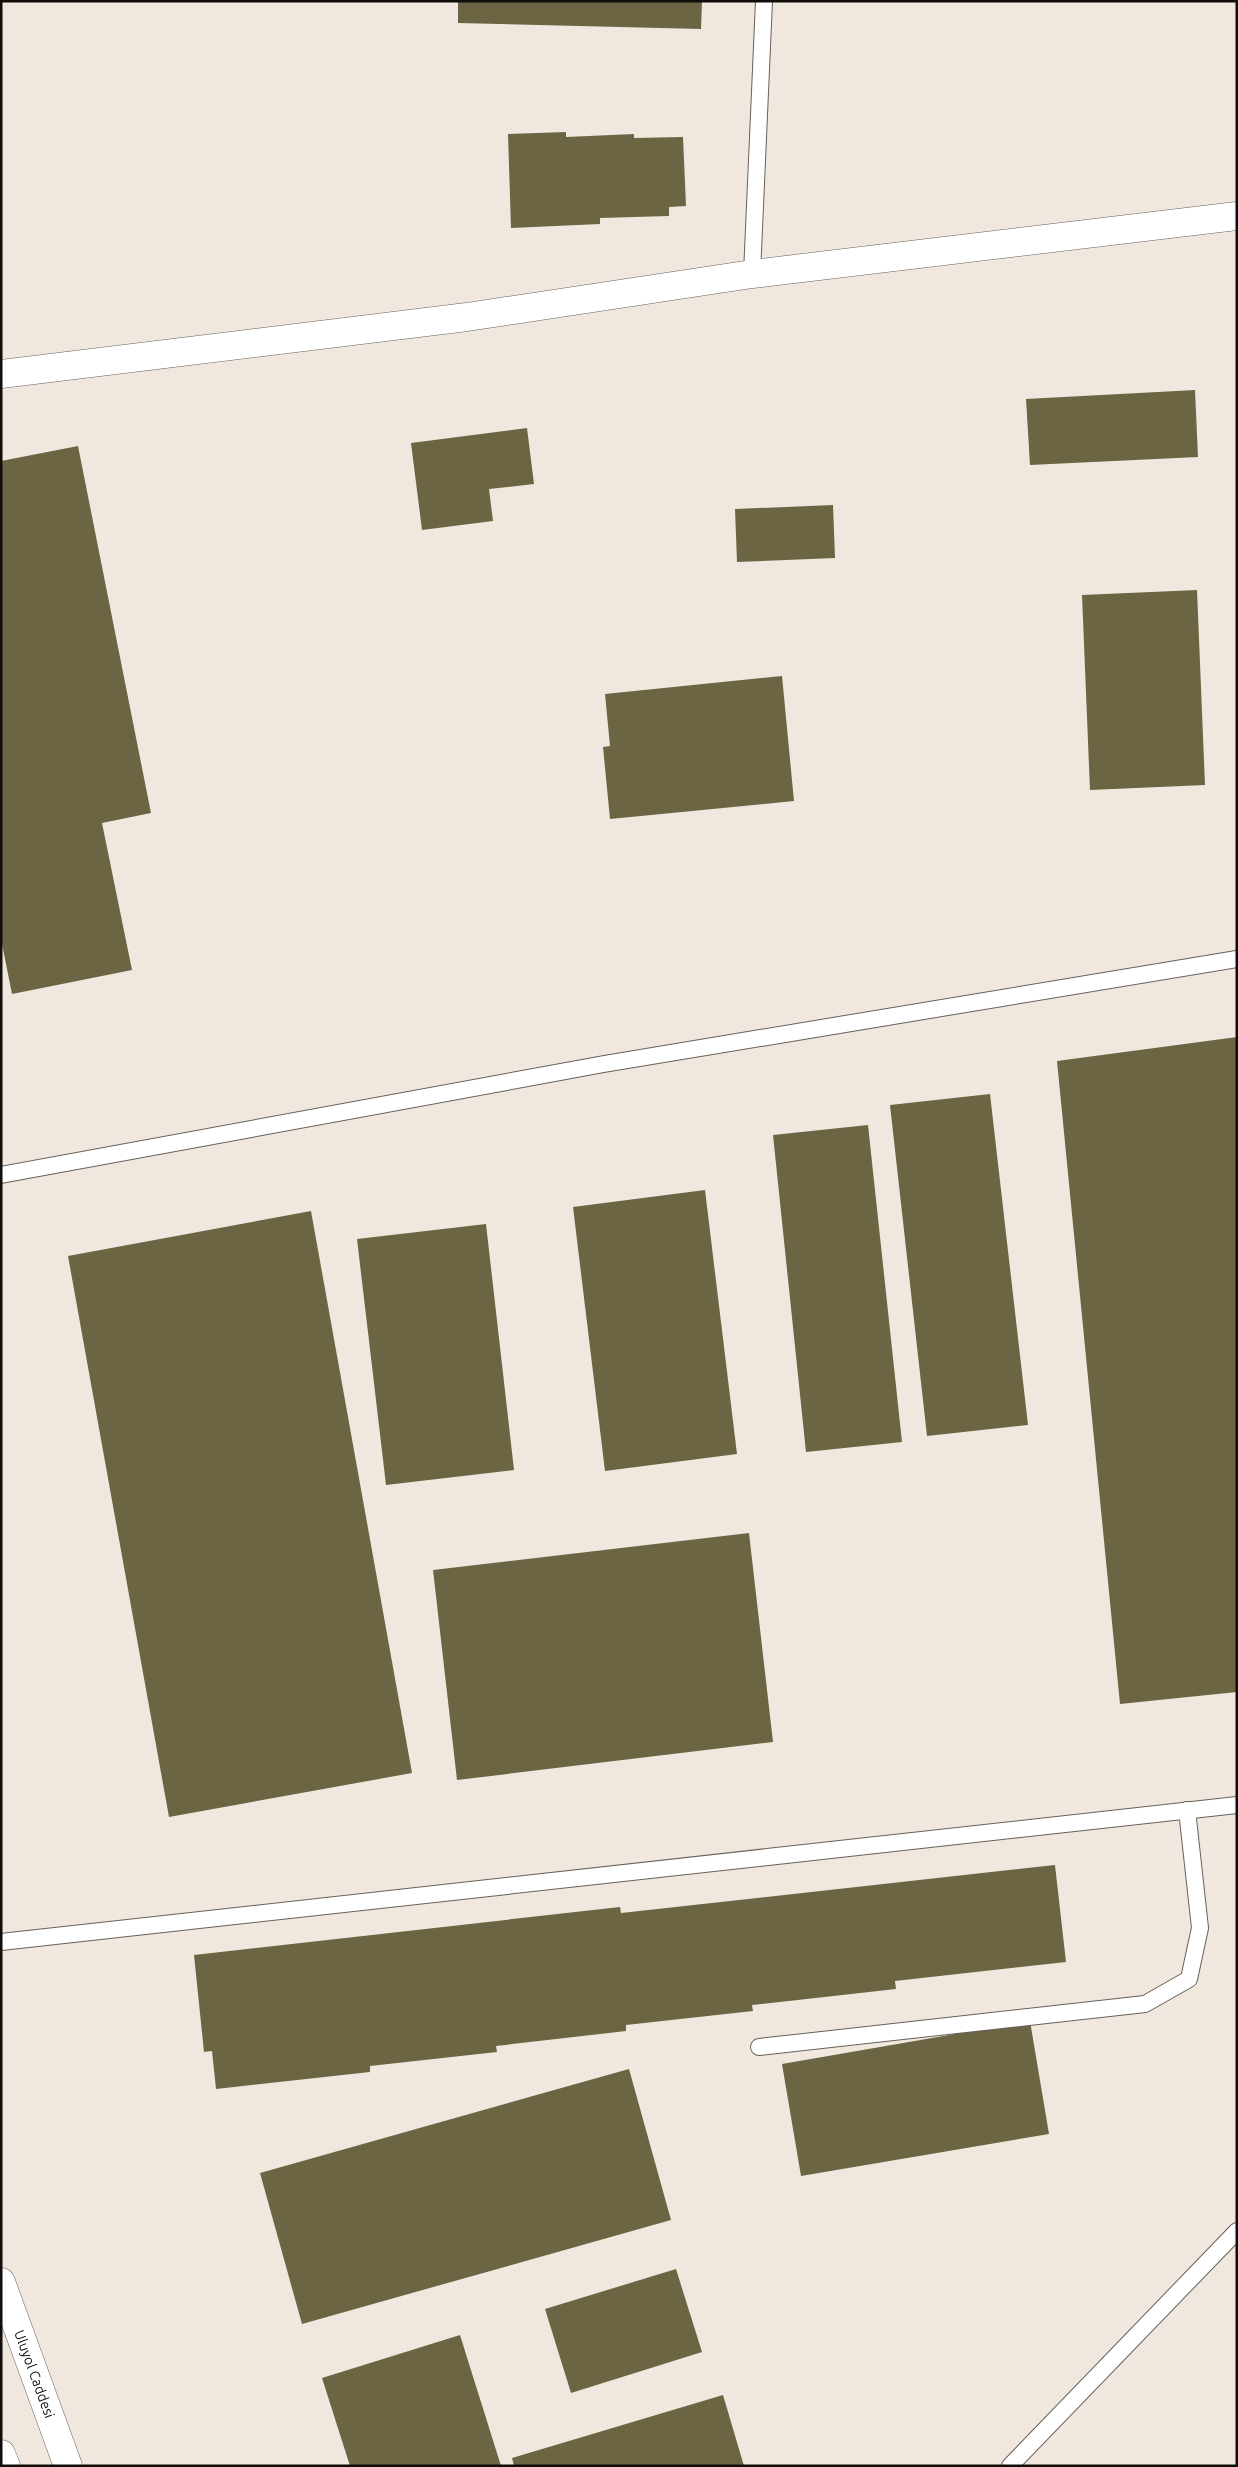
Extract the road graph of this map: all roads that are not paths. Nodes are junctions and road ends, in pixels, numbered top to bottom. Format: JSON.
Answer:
{"nodes":[{"id":1,"x":764,"y":1,"type":"edge"},
{"id":2,"x":1237,"y":216,"type":"edge"},
{"id":3,"x":752,"y":274,"type":"junction"},
{"id":4,"x":1,"y":374,"type":"edge"},
{"id":5,"x":1237,"y":959,"type":"edge"},
{"id":6,"x":1,"y":1176,"type":"edge"},
{"id":7,"x":1237,"y":1805,"type":"edge"},
{"id":8,"x":1187,"y":1810,"type":"junction"},
{"id":9,"x":1,"y":1942,"type":"edge"},
{"id":10,"x":758,"y":2047,"type":"dead end"},
{"id":11,"x":1237,"y":2230,"type":"edge"},
{"id":12,"x":1,"y":2282,"type":"edge"},
{"id":13,"x":1,"y":2454,"type":"edge"},
{"id":14,"x":6,"y":2466,"type":"edge"},
{"id":15,"x":68,"y":2466,"type":"edge"},
{"id":16,"x":1010,"y":2466,"type":"edge"}],
"edges":[{"from":1,"to":3,"type":"lane"},
{"from":2,"to":3,"type":"street"},
{"from":3,"to":4,"type":"street"},
{"from":5,"to":6,"type":"lane"},
{"from":7,"to":8,"type":"lane"},
{"from":8,"to":9,"type":"lane"},
{"from":8,"to":10,"type":"lane"},
{"from":11,"to":16,"type":"lane"},
{"from":12,"to":15,"type":"street","name":"Uluyol Caddesi"},
{"from":13,"to":14,"type":"street"}]}
